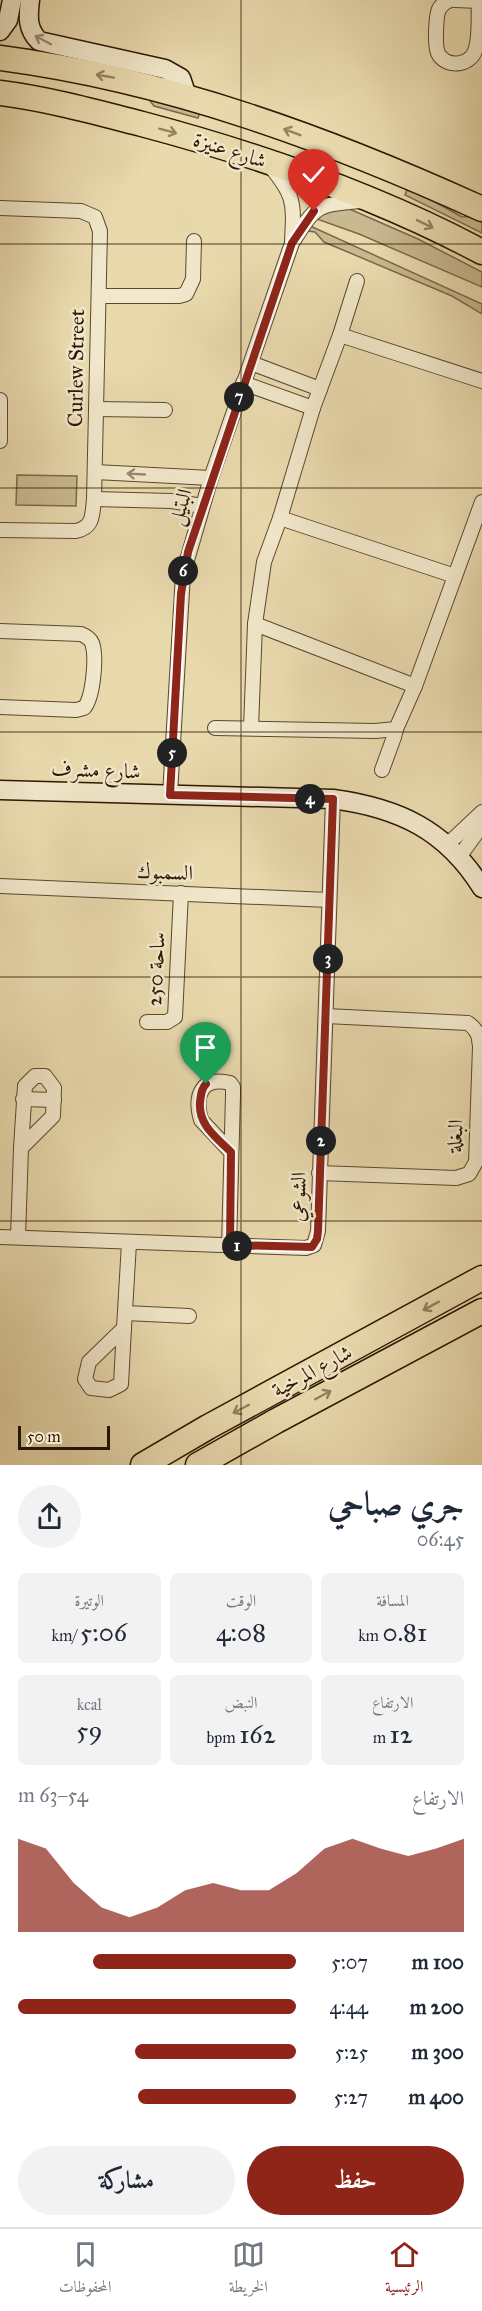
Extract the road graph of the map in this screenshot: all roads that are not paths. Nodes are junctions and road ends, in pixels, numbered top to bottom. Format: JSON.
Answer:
{"nodes":[{"id":1,"x":12,"y":0,"type":"edge"},
{"id":2,"x":30,"y":0,"type":"edge"},
{"id":3,"x":450,"y":0,"type":"edge"},
{"id":4,"x":455,"y":0,"type":"edge"},
{"id":5,"x":480,"y":1,"type":"edge"},
{"id":6,"x":0,"y":31,"type":"edge"},
{"id":7,"x":0,"y":58,"type":"edge"},
{"id":8,"x":0,"y":93,"type":"edge"},
{"id":9,"x":187,"y":96,"type":"junction"},
{"id":10,"x":268,"y":163,"type":"junction"},
{"id":11,"x":372,"y":200,"type":"junction"},
{"id":12,"x":0,"y":208,"type":"edge"},
{"id":13,"x":482,"y":209,"type":"edge"},
{"id":14,"x":194,"y":241,"type":"dead end"},
{"id":15,"x":292,"y":243,"type":"junction"},
{"id":16,"x":482,"y":252,"type":"edge"},
{"id":17,"x":357,"y":281,"type":"dead end"},
{"id":18,"x":99,"y":296,"type":"junction"},
{"id":19,"x":340,"y":335,"type":"junction"},
{"id":20,"x":250,"y":363,"type":"junction"},
{"id":21,"x":482,"y":381,"type":"edge"},
{"id":22,"x":243,"y":383,"type":"junction"},
{"id":23,"x":320,"y":389,"type":"junction"},
{"id":24,"x":0,"y":400,"type":"edge"},
{"id":25,"x":313,"y":408,"type":"junction"},
{"id":26,"x":96,"y":409,"type":"junction"},
{"id":27,"x":165,"y":410,"type":"dead end"},
{"id":28,"x":0,"y":441,"type":"edge"},
{"id":29,"x":95,"y":472,"type":"junction"},
{"id":30,"x":177,"y":477,"type":"junction"},
{"id":31,"x":211,"y":478,"type":"junction"},
{"id":32,"x":94,"y":499,"type":"junction"},
{"id":33,"x":172,"y":501,"type":"junction"},
{"id":34,"x":482,"y":502,"type":"edge"},
{"id":35,"x":202,"y":506,"type":"junction"},
{"id":36,"x":280,"y":518,"type":"junction"},
{"id":37,"x":0,"y":530,"type":"edge"},
{"id":38,"x":455,"y":576,"type":"junction"},
{"id":39,"x":255,"y":624,"type":"junction"},
{"id":40,"x":0,"y":631,"type":"edge"},
{"id":41,"x":415,"y":686,"type":"junction"},
{"id":42,"x":0,"y":707,"type":"edge"},
{"id":43,"x":215,"y":728,"type":"dead end"},
{"id":44,"x":251,"y":728,"type":"junction"},
{"id":45,"x":396,"y":729,"type":"junction"},
{"id":46,"x":382,"y":770,"type":"dead end"},
{"id":47,"x":0,"y":790,"type":"edge"},
{"id":48,"x":170,"y":795,"type":"junction"},
{"id":49,"x":333,"y":799,"type":"junction"},
{"id":50,"x":482,"y":812,"type":"edge"},
{"id":51,"x":482,"y":818,"type":"edge"},
{"id":52,"x":453,"y":851,"type":"junction"},
{"id":53,"x":0,"y":886,"type":"edge"},
{"id":54,"x":482,"y":888,"type":"edge"},
{"id":55,"x":181,"y":893,"type":"junction"},
{"id":56,"x":329,"y":900,"type":"junction"},
{"id":57,"x":326,"y":1016,"type":"junction"},
{"id":58,"x":147,"y":1022,"type":"dead end"},
{"id":59,"x":23,"y":1099,"type":"junction"},
{"id":60,"x":54,"y":1100,"type":"junction"},
{"id":61,"x":21,"y":1148,"type":"junction"},
{"id":62,"x":231,"y":1152,"type":"junction"},
{"id":63,"x":319,"y":1173,"type":"junction"},
{"id":64,"x":0,"y":1237,"type":"edge"},
{"id":65,"x":18,"y":1237,"type":"junction"},
{"id":66,"x":129,"y":1242,"type":"junction"},
{"id":67,"x":230,"y":1245,"type":"junction"},
{"id":68,"x":482,"y":1278,"type":"edge"},
{"id":69,"x":482,"y":1311,"type":"edge"},
{"id":70,"x":125,"y":1313,"type":"junction"},
{"id":71,"x":189,"y":1316,"type":"dead end"},
{"id":72,"x":124,"y":1328,"type":"dead end"},
{"id":73,"x":143,"y":1465,"type":"edge"},
{"id":74,"x":198,"y":1465,"type":"edge"}],
"edges":[{"from":1,"to":6,"type":"street"},
{"from":9,"to":2,"type":"street","one_way":true},
{"from":3,"to":5,"type":"street"},
{"from":4,"to":5,"type":"street"},
{"from":9,"to":7,"type":"highway","name":"شارع عنيزة","one_way":true},
{"from":8,"to":10,"type":"highway","name":"شارع عنيزة","one_way":true},
{"from":13,"to":9,"type":"highway","name":"شارع عنيزة","one_way":true},
{"from":10,"to":11,"type":"highway","name":"شارع عنيزة"},
{"from":10,"to":15,"type":"street","name":"البتيل"},
{"from":11,"to":15,"type":"street","name":"البتيل"},
{"from":11,"to":16,"type":"highway","name":"شارع عنيزة","one_way":true},
{"from":12,"to":18,"type":"street","name":"Curlew Street"},
{"from":14,"to":18,"type":"street"},
{"from":15,"to":20,"type":"street","name":"البتيل"},
{"from":17,"to":19,"type":"street"},
{"from":18,"to":26,"type":"street","name":"Curlew Street"},
{"from":19,"to":21,"type":"street"},
{"from":19,"to":23,"type":"street"},
{"from":20,"to":22,"type":"street","name":"البتيل"},
{"from":20,"to":23,"type":"street"},
{"from":22,"to":25,"type":"street"},
{"from":22,"to":31,"type":"street","name":"البتيل"},
{"from":23,"to":25,"type":"street"},
{"from":24,"to":28,"type":"street"},
{"from":25,"to":36,"type":"street"},
{"from":26,"to":27,"type":"street"},
{"from":26,"to":29,"type":"street","name":"Curlew Street"},
{"from":30,"to":29,"type":"street","one_way":true},
{"from":29,"to":32,"type":"street","name":"Curlew Street"},
{"from":30,"to":31,"type":"street"},
{"from":30,"to":33,"type":"street"},
{"from":31,"to":35,"type":"street","name":"البتيل"},
{"from":32,"to":33,"type":"street"},
{"from":32,"to":37,"type":"street","name":"Curlew Street"},
{"from":33,"to":35,"type":"street"},
{"from":34,"to":38,"type":"street"},
{"from":35,"to":48,"type":"street","name":"البتيل"},
{"from":36,"to":38,"type":"street"},
{"from":36,"to":39,"type":"street"},
{"from":38,"to":41,"type":"street"},
{"from":39,"to":41,"type":"street"},
{"from":39,"to":44,"type":"street"},
{"from":40,"to":42,"type":"street"},
{"from":41,"to":45,"type":"street"},
{"from":43,"to":44,"type":"street"},
{"from":44,"to":45,"type":"street"},
{"from":45,"to":46,"type":"street"},
{"from":47,"to":48,"type":"street","name":"شارع مشرف"},
{"from":48,"to":49,"type":"street","name":"شارع مشرف"},
{"from":49,"to":52,"type":"street","name":"شارع مشرف"},
{"from":49,"to":56,"type":"street","name":"الشوعي"},
{"from":50,"to":52,"type":"street"},
{"from":51,"to":52,"type":"street"},
{"from":52,"to":54,"type":"street","name":"شارع مشرف"},
{"from":53,"to":55,"type":"street","name":"السمبوك"},
{"from":55,"to":56,"type":"street","name":"السمبوك"},
{"from":55,"to":58,"type":"street","name":"ساحة 250"},
{"from":56,"to":57,"type":"street","name":"الشوعي"},
{"from":57,"to":63,"type":"street","name":"الشوعي"},
{"from":57,"to":63,"type":"street","name":"البغلة"},
{"from":59,"to":60,"type":"street"},
{"from":59,"to":60,"type":"street"},
{"from":59,"to":61,"type":"street"},
{"from":60,"to":61,"type":"street"},
{"from":61,"to":65,"type":"street"},
{"from":62,"to":62,"type":"street"},
{"from":62,"to":67,"type":"street"},
{"from":63,"to":67,"type":"street","name":"الشوعي"},
{"from":64,"to":65,"type":"street","name":"الشوعي"},
{"from":65,"to":66,"type":"street","name":"الشوعي"},
{"from":66,"to":67,"type":"street","name":"الشوعي"},
{"from":66,"to":70,"type":"street"},
{"from":68,"to":73,"type":"highway","name":"شارع المرخية","one_way":true},
{"from":74,"to":69,"type":"highway","name":"شارع المرخية","one_way":true},
{"from":70,"to":71,"type":"street"},
{"from":70,"to":72,"type":"street"}]}
